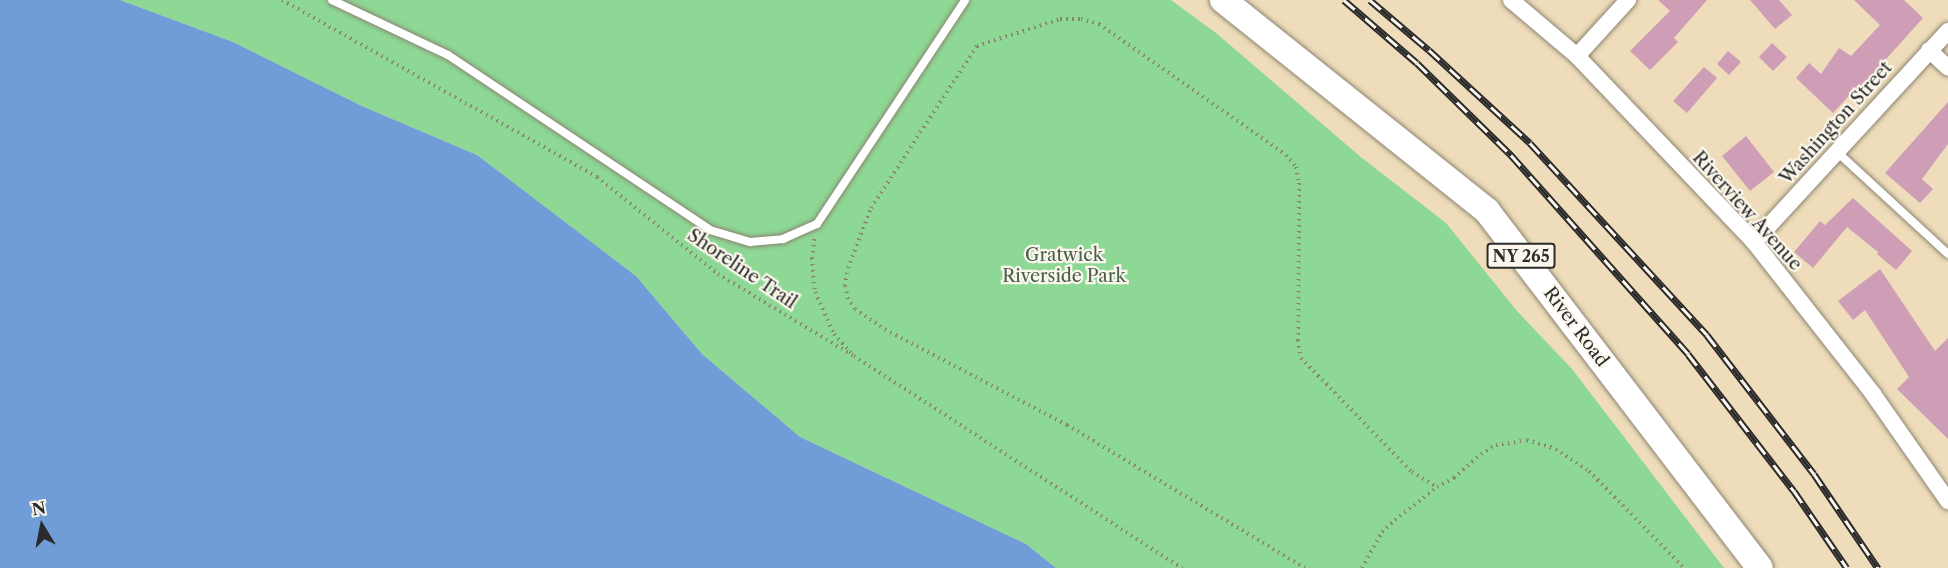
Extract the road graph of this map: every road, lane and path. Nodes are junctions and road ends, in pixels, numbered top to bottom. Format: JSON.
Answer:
{"nodes":[{"id":1,"x":282,"y":0,"type":"edge"},
{"id":2,"x":332,"y":0,"type":"edge"},
{"id":3,"x":965,"y":0,"type":"edge"},
{"id":4,"x":1223,"y":0,"type":"edge"},
{"id":5,"x":1511,"y":0,"type":"edge"},
{"id":6,"x":1628,"y":0,"type":"edge"},
{"id":7,"x":1948,"y":31,"type":"edge"},
{"id":8,"x":1929,"y":50,"type":"junction"},
{"id":9,"x":1577,"y":56,"type":"junction"},
{"id":10,"x":1948,"y":68,"type":"edge"},
{"id":11,"x":1836,"y":151,"type":"junction"},
{"id":12,"x":816,"y":224,"type":"junction"},
{"id":13,"x":1754,"y":242,"type":"junction"},
{"id":14,"x":1948,"y":254,"type":"edge"},
{"id":15,"x":854,"y":356,"type":"junction"},
{"id":16,"x":1437,"y":487,"type":"junction"},
{"id":17,"x":1948,"y":501,"type":"edge"},
{"id":18,"x":1182,"y":568,"type":"edge"},
{"id":19,"x":1305,"y":568,"type":"edge"},
{"id":20,"x":1362,"y":568,"type":"edge"},
{"id":21,"x":1684,"y":568,"type":"edge"},
{"id":22,"x":1760,"y":568,"type":"edge"}],
"edges":[{"from":1,"to":15,"type":"path","name":"Shoreline Trail"},
{"from":2,"to":12,"type":"lane"},
{"from":3,"to":12,"type":"lane"},
{"from":4,"to":22,"type":"main road","name":"River Road","number":"NY 265"},
{"from":5,"to":9,"type":"street","name":"Riverview Avenue"},
{"from":6,"to":9,"type":"street"},
{"from":7,"to":8,"type":"street","name":"Washington Street"},
{"from":8,"to":10,"type":"street"},
{"from":8,"to":11,"type":"street","name":"Washington Street"},
{"from":9,"to":13,"type":"street","name":"Riverview Avenue"},
{"from":11,"to":13,"type":"street","name":"Washington Street"},
{"from":11,"to":14,"type":"lane"},
{"from":12,"to":15,"type":"path"},
{"from":13,"to":17,"type":"street","name":"Riverview Avenue"},
{"from":15,"to":18,"type":"path","name":"Shoreline Trail"},
{"from":16,"to":19,"type":"path"},
{"from":16,"to":20,"type":"path"},
{"from":16,"to":21,"type":"path"}]}
